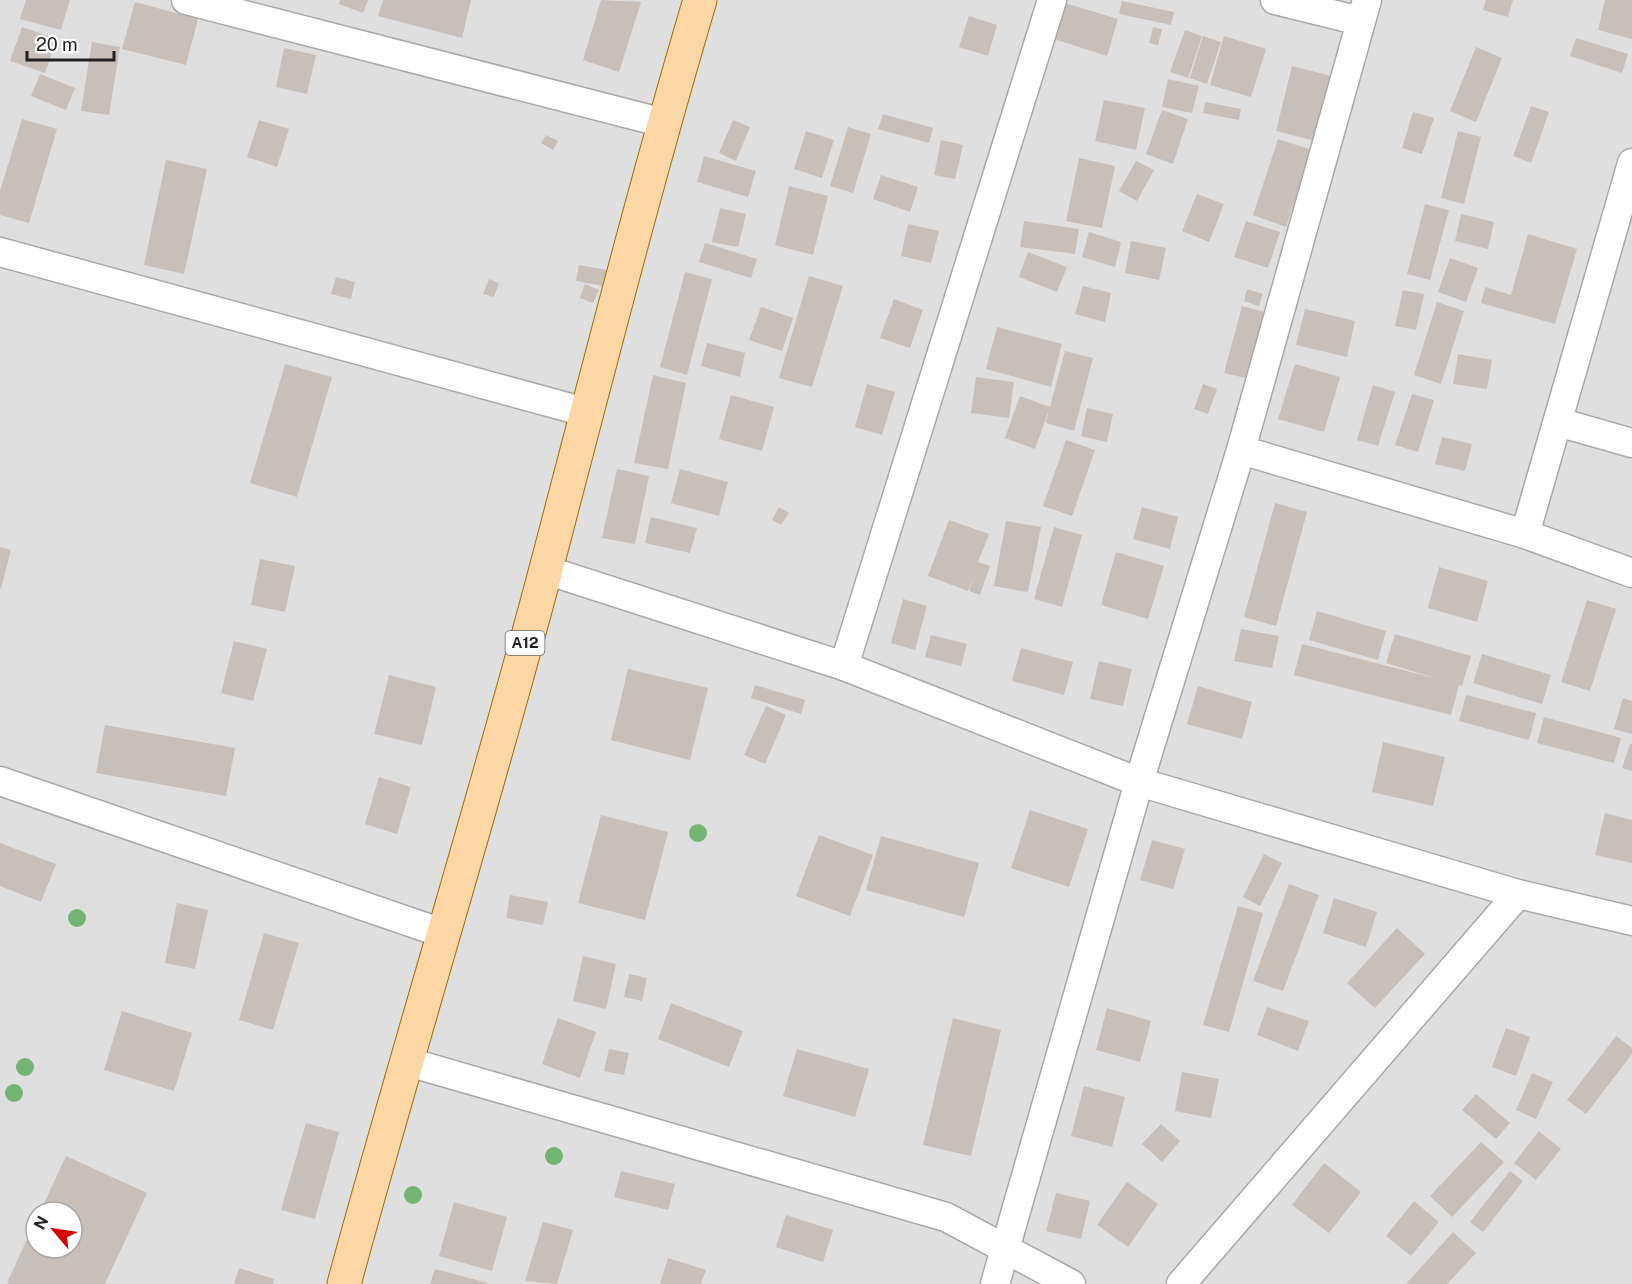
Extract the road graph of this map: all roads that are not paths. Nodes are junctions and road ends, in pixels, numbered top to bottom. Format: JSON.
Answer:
{"nodes":[{"id":1,"x":186,"y":0,"type":"edge"},
{"id":2,"x":700,"y":0,"type":"edge"},
{"id":3,"x":1052,"y":0,"type":"edge"},
{"id":4,"x":1275,"y":0,"type":"edge"},
{"id":5,"x":1364,"y":10,"type":"edge"},
{"id":6,"x":664,"y":123,"type":"junction"},
{"id":7,"x":1632,"y":163,"type":"edge"},
{"id":8,"x":0,"y":252,"type":"edge"},
{"id":9,"x":585,"y":412,"type":"junction"},
{"id":10,"x":1558,"y":422,"type":"junction"},
{"id":11,"x":1632,"y":443,"type":"edge"},
{"id":12,"x":1241,"y":450,"type":"junction"},
{"id":13,"x":1525,"y":534,"type":"junction"},
{"id":14,"x":546,"y":570,"type":"junction"},
{"id":15,"x":1632,"y":573,"type":"edge"},
{"id":16,"x":844,"y":666,"type":"junction"},
{"id":17,"x":0,"y":781,"type":"edge"},
{"id":18,"x":1139,"y":782,"type":"junction"},
{"id":19,"x":1518,"y":894,"type":"junction"},
{"id":20,"x":1632,"y":921,"type":"edge"},
{"id":21,"x":442,"y":933,"type":"junction"},
{"id":22,"x":405,"y":1061,"type":"junction"},
{"id":23,"x":1006,"y":1250,"type":"junction"},
{"id":24,"x":344,"y":1284,"type":"edge"},
{"id":25,"x":995,"y":1284,"type":"edge"},
{"id":26,"x":1071,"y":1284,"type":"edge"},
{"id":27,"x":1180,"y":1284,"type":"edge"}],
"edges":[{"from":1,"to":6,"type":"street"},
{"from":2,"to":6,"type":"main road","number":"A12"},
{"from":3,"to":16,"type":"street"},
{"from":4,"to":5,"type":"street"},
{"from":5,"to":12,"type":"street"},
{"from":6,"to":9,"type":"main road","number":"A12"},
{"from":7,"to":10,"type":"street"},
{"from":8,"to":9,"type":"street"},
{"from":9,"to":14,"type":"main road","number":"A12"},
{"from":10,"to":11,"type":"street"},
{"from":10,"to":13,"type":"street"},
{"from":12,"to":13,"type":"street"},
{"from":12,"to":18,"type":"street"},
{"from":13,"to":15,"type":"street"},
{"from":14,"to":16,"type":"street"},
{"from":14,"to":21,"type":"main road","number":"A12"},
{"from":16,"to":18,"type":"street"},
{"from":17,"to":21,"type":"street"},
{"from":18,"to":19,"type":"street"},
{"from":18,"to":23,"type":"street"},
{"from":19,"to":20,"type":"street"},
{"from":19,"to":27,"type":"street"},
{"from":21,"to":22,"type":"main road","number":"A12"},
{"from":22,"to":23,"type":"street"},
{"from":22,"to":24,"type":"main road","number":"A12"},
{"from":23,"to":25,"type":"street"},
{"from":23,"to":26,"type":"street"}]}
